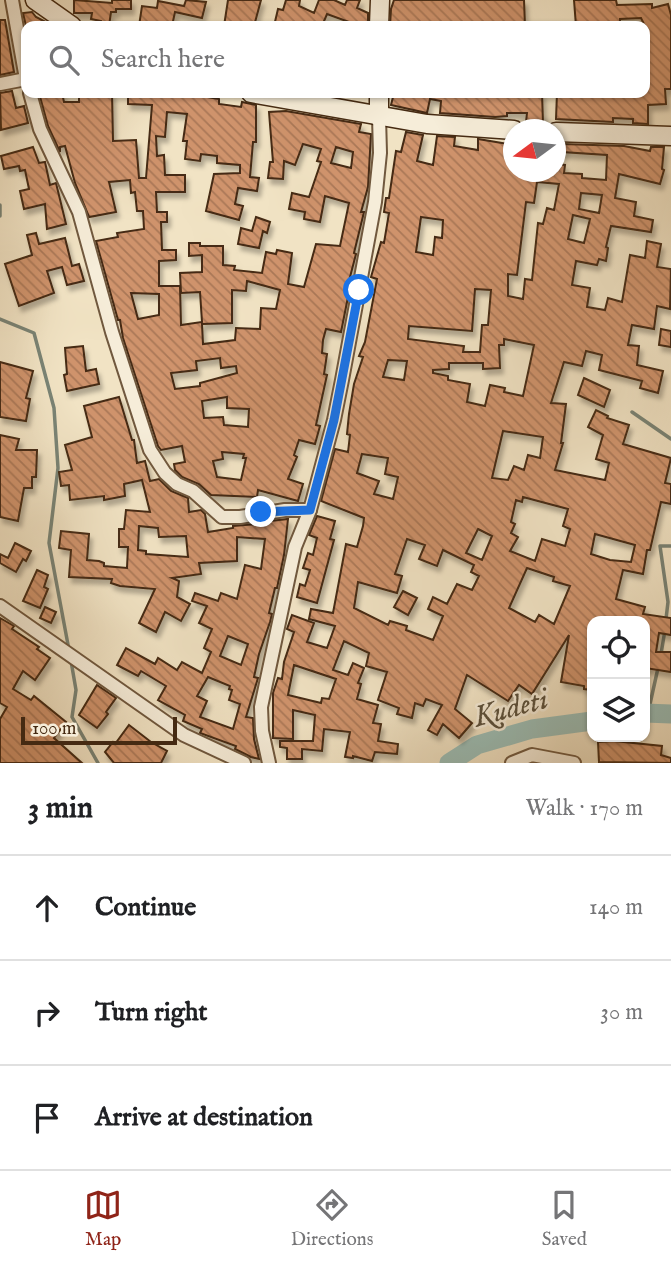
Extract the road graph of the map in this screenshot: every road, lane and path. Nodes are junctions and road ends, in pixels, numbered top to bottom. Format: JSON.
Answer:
{"nodes":[{"id":1,"x":12,"y":0,"type":"edge"},
{"id":2,"x":35,"y":0,"type":"edge"},
{"id":3,"x":380,"y":0,"type":"edge"},
{"id":4,"x":65,"y":21,"type":"edge"},
{"id":5,"x":379,"y":21,"type":"edge"},
{"id":6,"x":21,"y":51,"type":"edge"},
{"id":7,"x":21,"y":80,"type":"edge"},
{"id":8,"x":0,"y":84,"type":"edge"},
{"id":9,"x":31,"y":98,"type":"edge"},
{"id":10,"x":278,"y":98,"type":"edge"},
{"id":11,"x":379,"y":98,"type":"edge"},
{"id":12,"x":380,"y":117,"type":"junction"},
{"id":13,"x":503,"y":129,"type":"edge"},
{"id":14,"x":566,"y":132,"type":"edge"},
{"id":15,"x":671,"y":136,"type":"edge"},
{"id":16,"x":310,"y":510,"type":"junction"},
{"id":17,"x":0,"y":606,"type":"edge"},
{"id":18,"x":244,"y":763,"type":"edge"},
{"id":19,"x":269,"y":763,"type":"edge"},
{"id":20,"x":512,"y":763,"type":"edge"},
{"id":21,"x":574,"y":763,"type":"edge"}],
"edges":[{"from":1,"to":6,"type":"street"},
{"from":2,"to":4,"type":"main road"},
{"from":3,"to":5,"type":"main road"},
{"from":7,"to":8,"type":"street"},
{"from":9,"to":16,"type":"street"},
{"from":10,"to":12,"type":"main road"},
{"from":11,"to":12,"type":"main road"},
{"from":12,"to":13,"type":"main road"},
{"from":12,"to":16,"type":"street"},
{"from":14,"to":15,"type":"main road"},
{"from":16,"to":19,"type":"street"},
{"from":17,"to":18,"type":"street"},
{"from":20,"to":21,"type":"street"}]}
